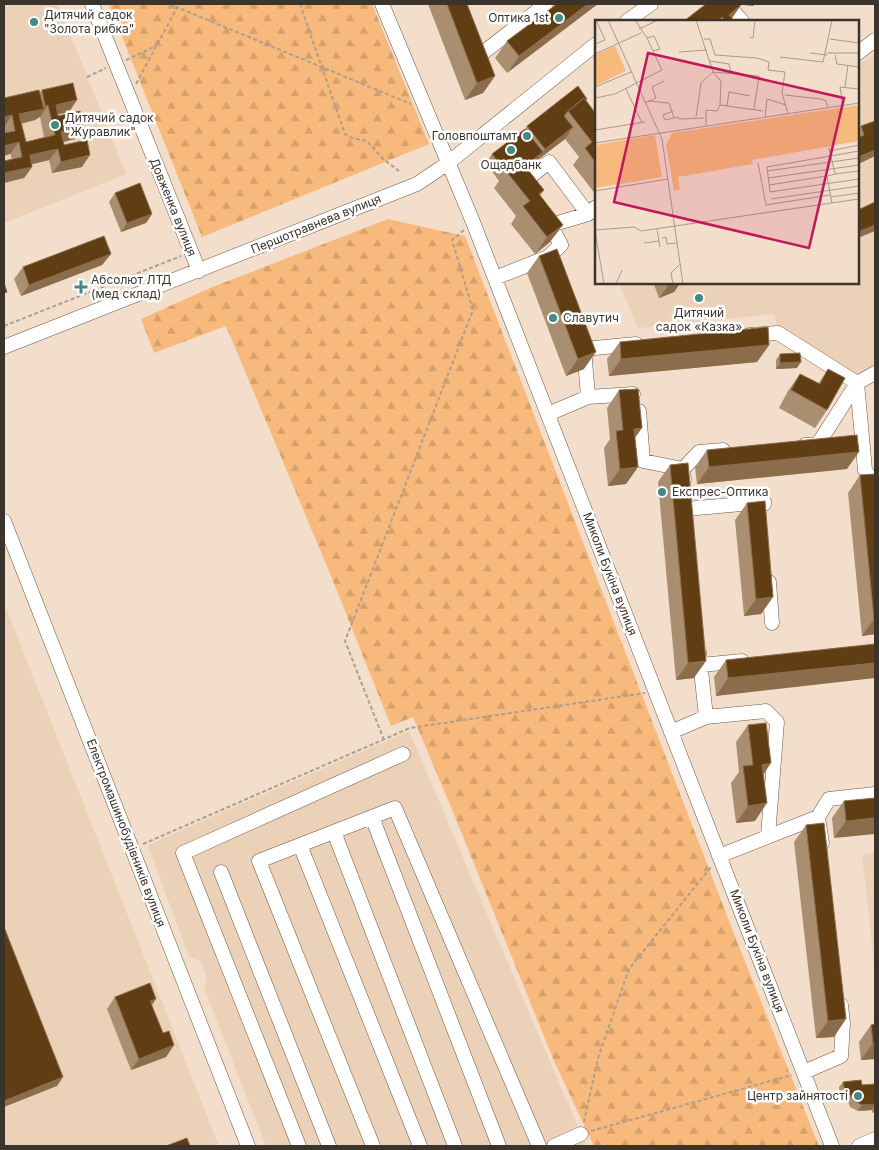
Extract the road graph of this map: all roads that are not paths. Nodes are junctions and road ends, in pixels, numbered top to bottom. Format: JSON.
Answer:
{"nodes":[{"id":1,"x":92,"y":4,"type":"edge"},
{"id":2,"x":382,"y":4,"type":"edge"},
{"id":3,"x":546,"y":4,"type":"edge"},
{"id":4,"x":650,"y":4,"type":"edge"},
{"id":5,"x":727,"y":4,"type":"edge"},
{"id":6,"x":628,"y":20,"type":"edge"},
{"id":7,"x":741,"y":20,"type":"edge"},
{"id":8,"x":473,"y":38,"type":"edge"},
{"id":9,"x":875,"y":40,"type":"edge"},
{"id":10,"x":595,"y":45,"type":"edge"},
{"id":11,"x":859,"y":52,"type":"edge"},
{"id":12,"x":448,"y":163,"type":"junction"},
{"id":13,"x":592,"y":210,"type":"edge"},
{"id":14,"x":551,"y":226,"type":"junction"},
{"id":15,"x":200,"y":270,"type":"junction"},
{"id":16,"x":495,"y":278,"type":"junction"},
{"id":17,"x":739,"y":336,"type":"edge"},
{"id":18,"x":652,"y":343,"type":"edge"},
{"id":19,"x":4,"y":347,"type":"edge"},
{"id":20,"x":875,"y":373,"type":"edge"},
{"id":21,"x":857,"y":382,"type":"junction"},
{"id":22,"x":588,"y":397,"type":"junction"},
{"id":23,"x":548,"y":414,"type":"junction"},
{"id":24,"x":788,"y":446,"type":"edge"},
{"id":25,"x":739,"y":449,"type":"edge"},
{"id":26,"x":683,"y":469,"type":"junction"},
{"id":27,"x":875,"y":486,"type":"edge"},
{"id":28,"x":765,"y":520,"type":"edge"},
{"id":29,"x":4,"y":521,"type":"edge"},
{"id":30,"x":768,"y":567,"type":"edge"},
{"id":31,"x":772,"y":623,"type":"dead end"},
{"id":32,"x":698,"y":636,"type":"edge"},
{"id":33,"x":759,"y":659,"type":"edge"},
{"id":34,"x":701,"y":665,"type":"junction"},
{"id":35,"x":706,"y":717,"type":"junction"},
{"id":36,"x":671,"y":732,"type":"junction"},
{"id":37,"x":403,"y":754,"type":"dead end"},
{"id":38,"x":875,"y":794,"type":"edge"},
{"id":39,"x":372,"y":817,"type":"junction"},
{"id":40,"x":818,"y":817,"type":"junction"},
{"id":41,"x":334,"y":832,"type":"junction"},
{"id":42,"x":768,"y":836,"type":"junction"},
{"id":43,"x":300,"y":845,"type":"junction"},
{"id":44,"x":720,"y":856,"type":"junction"},
{"id":45,"x":823,"y":856,"type":"edge"},
{"id":46,"x":221,"y":872,"type":"dead end"},
{"id":47,"x":840,"y":994,"type":"edge"},
{"id":48,"x":804,"y":1072,"type":"junction"},
{"id":49,"x":581,"y":1134,"type":"road end"},
{"id":50,"x":875,"y":1139,"type":"edge"},
{"id":51,"x":562,"y":1145,"type":"edge"},
{"id":52,"x":248,"y":1146,"type":"edge"},
{"id":53,"x":299,"y":1146,"type":"edge"},
{"id":54,"x":329,"y":1146,"type":"edge"},
{"id":55,"x":372,"y":1146,"type":"edge"},
{"id":56,"x":420,"y":1146,"type":"edge"},
{"id":57,"x":455,"y":1146,"type":"edge"},
{"id":58,"x":499,"y":1146,"type":"edge"},
{"id":59,"x":540,"y":1146,"type":"edge"},
{"id":60,"x":832,"y":1146,"type":"edge"},
{"id":61,"x":859,"y":1146,"type":"edge"}],
"edges":[{"from":1,"to":15,"type":"street","name":"Довженка вулиця"},
{"from":2,"to":12,"type":"street","name":"Миколи Букіна вулиця"},
{"from":3,"to":8,"type":"street"},
{"from":4,"to":6,"type":"street"},
{"from":5,"to":7,"type":"street"},
{"from":9,"to":11,"type":"street"},
{"from":10,"to":12,"type":"street","name":"Першотравнева вулиця"},
{"from":12,"to":15,"type":"street","name":"Першотравнева вулиця"},
{"from":12,"to":16,"type":"street","name":"Миколи Букіна вулиця"},
{"from":13,"to":14,"type":"street"},
{"from":13,"to":14,"type":"street"},
{"from":14,"to":16,"type":"street"},
{"from":15,"to":19,"type":"street","name":"Першотравнева вулиця"},
{"from":16,"to":23,"type":"street","name":"Миколи Букіна вулиця"},
{"from":17,"to":21,"type":"street"},
{"from":18,"to":22,"type":"street"},
{"from":20,"to":21,"type":"street"},
{"from":21,"to":24,"type":"street"},
{"from":21,"to":27,"type":"street"},
{"from":22,"to":23,"type":"street"},
{"from":22,"to":26,"type":"street"},
{"from":23,"to":36,"type":"street","name":"Миколи Букіна вулиця"},
{"from":25,"to":26,"type":"street"},
{"from":26,"to":28,"type":"street"},
{"from":29,"to":52,"type":"street","name":"Електромашинобудівників вулиця"},
{"from":30,"to":31,"type":"street"},
{"from":32,"to":34,"type":"street"},
{"from":33,"to":34,"type":"street"},
{"from":34,"to":35,"type":"street"},
{"from":35,"to":36,"type":"street"},
{"from":35,"to":42,"type":"street"},
{"from":36,"to":44,"type":"street","name":"Миколи Букіна вулиця"},
{"from":37,"to":53,"type":"street"},
{"from":38,"to":40,"type":"street"},
{"from":39,"to":41,"type":"street"},
{"from":39,"to":58,"type":"street"},
{"from":39,"to":59,"type":"street"},
{"from":40,"to":42,"type":"street"},
{"from":40,"to":45,"type":"street"},
{"from":41,"to":43,"type":"street"},
{"from":41,"to":57,"type":"street"},
{"from":42,"to":44,"type":"street"},
{"from":43,"to":55,"type":"street"},
{"from":43,"to":56,"type":"street"},
{"from":44,"to":48,"type":"street","name":"Миколи Букіна вулиця"},
{"from":46,"to":54,"type":"street"},
{"from":47,"to":48,"type":"street"},
{"from":48,"to":60,"type":"street","name":"Миколи Букіна вулиця"},
{"from":49,"to":51,"type":"street"},
{"from":50,"to":61,"type":"street"}]}
